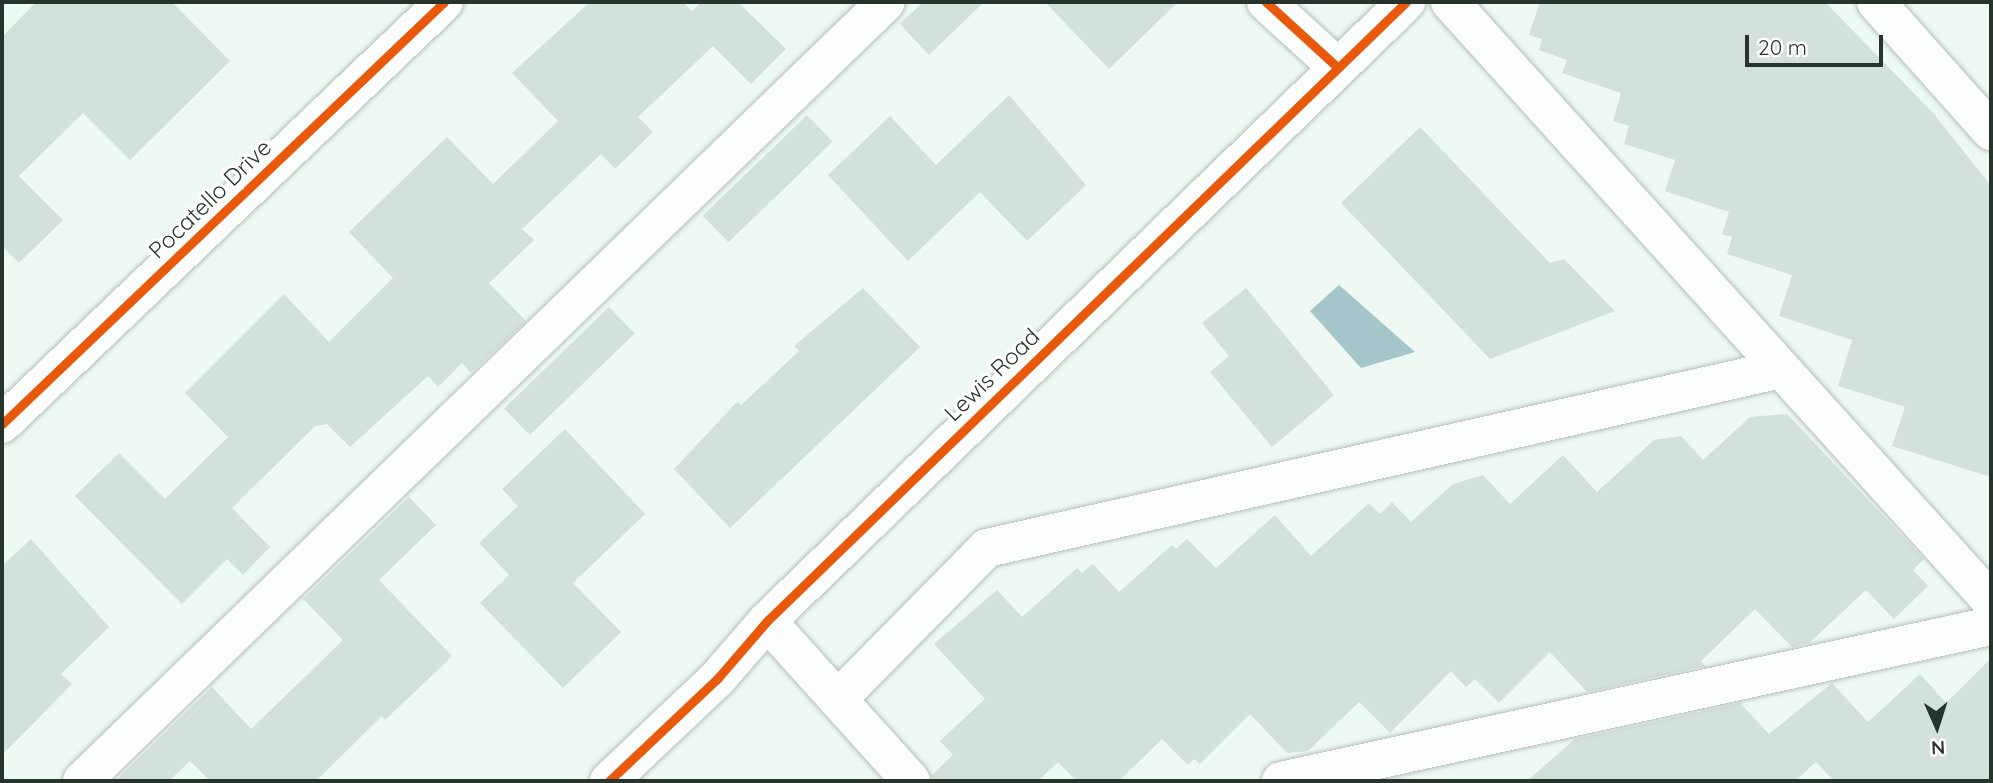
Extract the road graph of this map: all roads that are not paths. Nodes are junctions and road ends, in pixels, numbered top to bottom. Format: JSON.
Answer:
{"nodes":[{"id":1,"x":444,"y":2,"type":"edge"},
{"id":2,"x":886,"y":2,"type":"edge"},
{"id":3,"x":1266,"y":2,"type":"edge"},
{"id":4,"x":1406,"y":2,"type":"edge"},
{"id":5,"x":1450,"y":2,"type":"edge"},
{"id":6,"x":1888,"y":6,"type":"edge"},
{"id":7,"x":1336,"y":66,"type":"junction"},
{"id":8,"x":1991,"y":131,"type":"edge"},
{"id":9,"x":1781,"y":369,"type":"junction"},
{"id":10,"x":2,"y":424,"type":"edge"},
{"id":11,"x":1991,"y":601,"type":"edge"},
{"id":12,"x":767,"y":621,"type":"junction"},
{"id":13,"x":1991,"y":626,"type":"edge"},
{"id":14,"x":841,"y":697,"type":"junction"},
{"id":15,"x":82,"y":781,"type":"edge"},
{"id":16,"x":610,"y":781,"type":"edge"},
{"id":17,"x":911,"y":781,"type":"edge"},
{"id":18,"x":1281,"y":781,"type":"edge"}],
"edges":[{"from":1,"to":10,"type":"street","name":"Pocatello Drive"},
{"from":2,"to":15,"type":"street"},
{"from":3,"to":7,"type":"street"},
{"from":4,"to":7,"type":"street","name":"Lewis Road"},
{"from":5,"to":9,"type":"street"},
{"from":6,"to":8,"type":"street"},
{"from":7,"to":12,"type":"street","name":"Lewis Road"},
{"from":9,"to":11,"type":"street"},
{"from":9,"to":14,"type":"street"},
{"from":12,"to":14,"type":"street"},
{"from":12,"to":16,"type":"street","name":"Lewis Road"},
{"from":13,"to":18,"type":"street"},
{"from":14,"to":17,"type":"street"}]}
